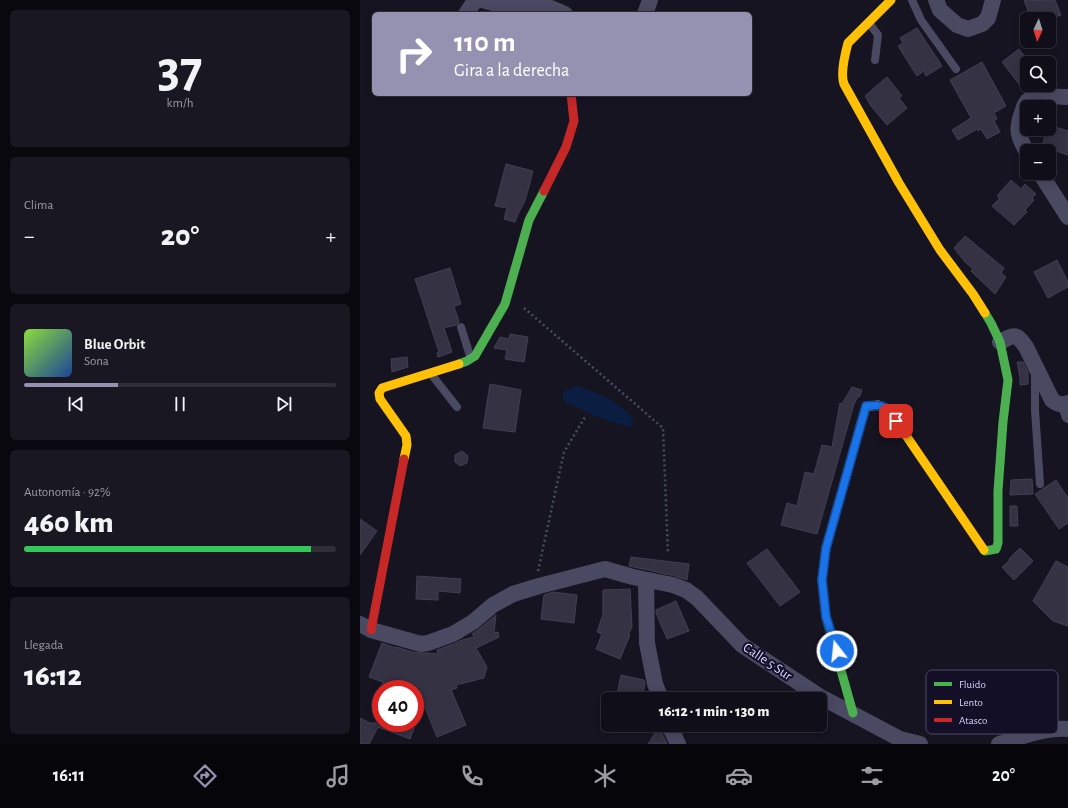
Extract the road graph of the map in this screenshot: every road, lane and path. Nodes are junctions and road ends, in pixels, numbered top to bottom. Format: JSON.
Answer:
{"nodes":[{"id":1,"x":478,"y":0,"type":"edge"},
{"id":2,"x":482,"y":0,"type":"edge"},
{"id":3,"x":650,"y":0,"type":"edge"},
{"id":4,"x":891,"y":0,"type":"edge"},
{"id":5,"x":912,"y":0,"type":"edge"},
{"id":6,"x":936,"y":0,"type":"edge"},
{"id":7,"x":993,"y":0,"type":"edge"},
{"id":8,"x":467,"y":12,"type":"edge"},
{"id":9,"x":560,"y":12,"type":"edge"},
{"id":10,"x":647,"y":12,"type":"edge"},
{"id":11,"x":868,"y":22,"type":"junction"},
{"id":12,"x":875,"y":60,"type":"dead end"},
{"id":13,"x":956,"y":69,"type":"dead end"},
{"id":14,"x":571,"y":96,"type":"edge"},
{"id":15,"x":1068,"y":97,"type":"edge"},
{"id":16,"x":1022,"y":144,"type":"edge"},
{"id":17,"x":1044,"y":180,"type":"edge"},
{"id":18,"x":1068,"y":217,"type":"edge"},
{"id":19,"x":508,"y":295,"type":"junction"},
{"id":20,"x":462,"y":327,"type":"dead end"},
{"id":21,"x":1000,"y":342,"type":"junction"},
{"id":22,"x":471,"y":359,"type":"junction"},
{"id":23,"x":1034,"y":364,"type":"junction"},
{"id":24,"x":430,"y":373,"type":"junction"},
{"id":25,"x":1065,"y":404,"type":"edge"},
{"id":26,"x":457,"y":407,"type":"dead end"},
{"id":27,"x":585,"y":418,"type":"dead end"},
{"id":28,"x":1068,"y":419,"type":"edge"},
{"id":29,"x":1040,"y":484,"type":"dead end"},
{"id":30,"x":668,"y":554,"type":"dead end"},
{"id":31,"x":646,"y":580,"type":"junction"},
{"id":32,"x":535,"y":587,"type":"junction"},
{"id":33,"x":366,"y":627,"type":"edge"},
{"id":34,"x":658,"y":692,"type":"edge"},
{"id":35,"x":853,"y":713,"type":"junction"},
{"id":36,"x":1058,"y":728,"type":"edge"},
{"id":37,"x":1068,"y":729,"type":"edge"},
{"id":38,"x":672,"y":732,"type":"edge"},
{"id":39,"x":1028,"y":734,"type":"edge"},
{"id":40,"x":678,"y":744,"type":"edge"},
{"id":41,"x":920,"y":744,"type":"edge"},
{"id":42,"x":999,"y":744,"type":"edge"}],
"edges":[{"from":1,"to":8,"type":"street"},
{"from":2,"to":9,"type":"street"},
{"from":3,"to":10,"type":"street"},
{"from":4,"to":11,"type":"street"},
{"from":5,"to":13,"type":"lane"},
{"from":6,"to":7,"type":"street"},
{"from":11,"to":12,"type":"lane"},
{"from":11,"to":21,"type":"street"},
{"from":14,"to":19,"type":"street"},
{"from":15,"to":16,"type":"street"},
{"from":17,"to":18,"type":"street"},
{"from":19,"to":22,"type":"street"},
{"from":19,"to":30,"type":"path"},
{"from":20,"to":22,"type":"lane"},
{"from":21,"to":23,"type":"street"},
{"from":21,"to":35,"type":"street"},
{"from":22,"to":24,"type":"street"},
{"from":23,"to":25,"type":"street"},
{"from":23,"to":29,"type":"lane"},
{"from":24,"to":26,"type":"lane"},
{"from":24,"to":33,"type":"street"},
{"from":25,"to":28,"type":"lane"},
{"from":27,"to":32,"type":"path"},
{"from":31,"to":32,"type":"street","name":"Calle 5 Sur"},
{"from":31,"to":34,"type":"street"},
{"from":31,"to":35,"type":"street","name":"Calle 5 Sur"},
{"from":32,"to":33,"type":"street","name":"Calle 5 Sur"},
{"from":35,"to":41,"type":"street","name":"Calle 5 Sur"},
{"from":36,"to":37,"type":"street"},
{"from":38,"to":40,"type":"street"},
{"from":39,"to":42,"type":"street"}]}
